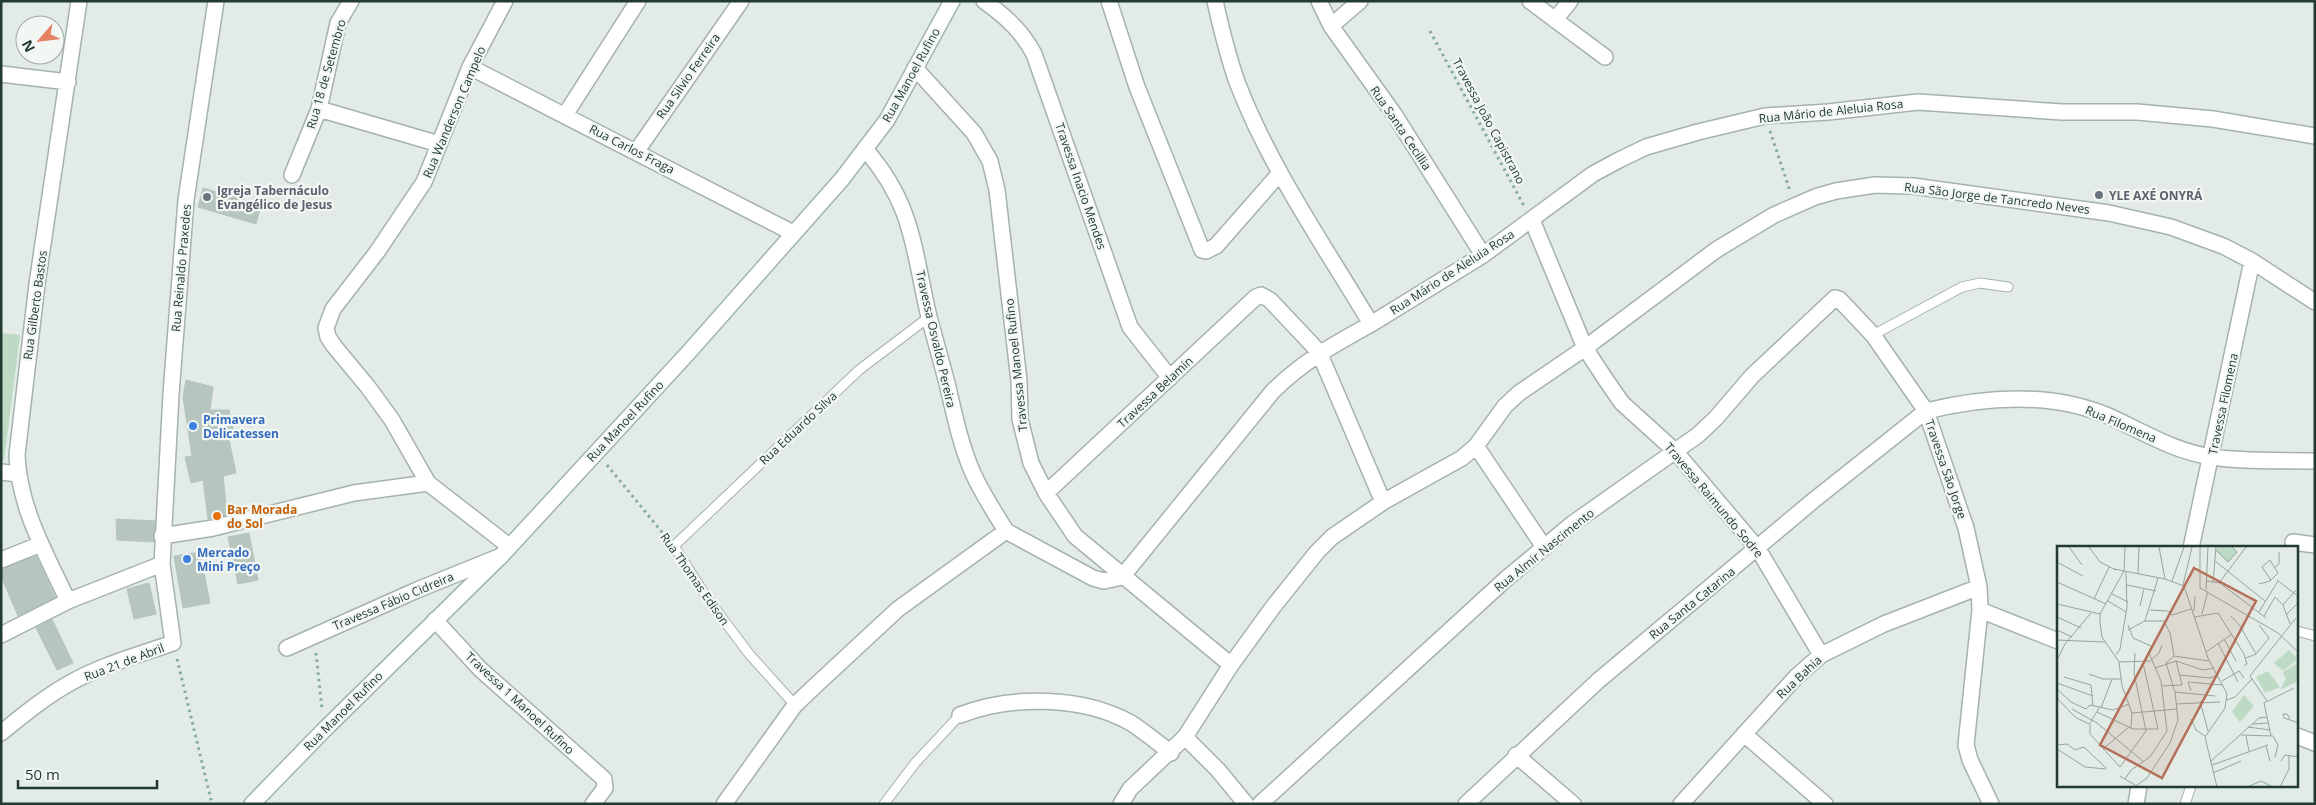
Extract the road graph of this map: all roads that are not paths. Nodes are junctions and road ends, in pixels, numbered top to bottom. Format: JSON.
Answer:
{"nodes":[{"id":1,"x":79,"y":1,"type":"edge"},
{"id":2,"x":216,"y":1,"type":"edge"},
{"id":3,"x":351,"y":1,"type":"edge"},
{"id":4,"x":505,"y":1,"type":"edge"},
{"id":5,"x":638,"y":1,"type":"edge"},
{"id":6,"x":741,"y":1,"type":"edge"},
{"id":7,"x":952,"y":1,"type":"edge"},
{"id":8,"x":984,"y":1,"type":"edge"},
{"id":9,"x":1109,"y":1,"type":"edge"},
{"id":10,"x":1215,"y":1,"type":"edge"},
{"id":11,"x":1318,"y":1,"type":"edge"},
{"id":12,"x":1360,"y":1,"type":"edge"},
{"id":13,"x":1530,"y":1,"type":"edge"},
{"id":14,"x":1570,"y":1,"type":"edge"},
{"id":15,"x":1555,"y":20,"type":"junction"},
{"id":16,"x":1331,"y":26,"type":"junction"},
{"id":17,"x":1604,"y":57,"type":"dead end"},
{"id":18,"x":470,"y":67,"type":"junction"},
{"id":19,"x":915,"y":68,"type":"junction"},
{"id":20,"x":1,"y":74,"type":"edge"},
{"id":21,"x":68,"y":82,"type":"junction"},
{"id":22,"x":319,"y":110,"type":"junction"},
{"id":23,"x":565,"y":115,"type":"junction"},
{"id":24,"x":2315,"y":136,"type":"edge"},
{"id":25,"x":439,"y":144,"type":"junction"},
{"id":26,"x":865,"y":149,"type":"junction"},
{"id":27,"x":636,"y":152,"type":"junction"},
{"id":28,"x":1280,"y":173,"type":"junction"},
{"id":29,"x":292,"y":175,"type":"dead end"},
{"id":30,"x":1532,"y":220,"type":"junction"},
{"id":31,"x":793,"y":233,"type":"junction"},
{"id":32,"x":1483,"y":254,"type":"junction"},
{"id":33,"x":2252,"y":261,"type":"junction"},
{"id":34,"x":2008,"y":287,"type":"dead end"},
{"id":35,"x":1831,"y":300,"type":"joint"},
{"id":36,"x":2315,"y":302,"type":"edge"},
{"id":37,"x":930,"y":317,"type":"junction"},
{"id":38,"x":1371,"y":324,"type":"junction"},
{"id":39,"x":1873,"y":335,"type":"junction"},
{"id":40,"x":1585,"y":348,"type":"junction"},
{"id":41,"x":1319,"y":352,"type":"junction"},
{"id":42,"x":1170,"y":378,"type":"junction"},
{"id":43,"x":1926,"y":411,"type":"junction"},
{"id":44,"x":1476,"y":446,"type":"junction"},
{"id":45,"x":1676,"y":452,"type":"junction"},
{"id":46,"x":2212,"y":457,"type":"junction"},
{"id":47,"x":2315,"y":461,"type":"edge"},
{"id":48,"x":1,"y":472,"type":"edge"},
{"id":49,"x":18,"y":474,"type":"junction"},
{"id":50,"x":428,"y":483,"type":"junction"},
{"id":51,"x":1046,"y":493,"type":"junction"},
{"id":52,"x":1383,"y":502,"type":"junction"},
{"id":53,"x":1006,"y":531,"type":"junction"},
{"id":54,"x":162,"y":536,"type":"junction"},
{"id":55,"x":2293,"y":542,"type":"dead end"},
{"id":56,"x":41,"y":544,"type":"junction"},
{"id":57,"x":2315,"y":545,"type":"edge"},
{"id":58,"x":674,"y":546,"type":"joint"},
{"id":59,"x":2191,"y":546,"type":"edge"},
{"id":60,"x":1544,"y":547,"type":"junction"},
{"id":61,"x":1758,"y":549,"type":"junction"},
{"id":62,"x":505,"y":551,"type":"junction"},
{"id":63,"x":1,"y":560,"type":"edge"},
{"id":64,"x":162,"y":564,"type":"junction"},
{"id":65,"x":1122,"y":577,"type":"junction"},
{"id":66,"x":1978,"y":587,"type":"junction"},
{"id":67,"x":68,"y":601,"type":"junction"},
{"id":68,"x":1980,"y":610,"type":"junction"},
{"id":69,"x":435,"y":620,"type":"junction"},
{"id":70,"x":2298,"y":632,"type":"edge"},
{"id":71,"x":1,"y":635,"type":"edge"},
{"id":72,"x":2315,"y":636,"type":"edge"},
{"id":73,"x":2057,"y":641,"type":"edge"},
{"id":74,"x":173,"y":643,"type":"joint"},
{"id":75,"x":287,"y":648,"type":"dead end"},
{"id":76,"x":1821,"y":655,"type":"junction"},
{"id":77,"x":1231,"y":665,"type":"junction"},
{"id":78,"x":795,"y":705,"type":"junction"},
{"id":79,"x":960,"y":715,"type":"joint"},
{"id":80,"x":1,"y":733,"type":"edge"},
{"id":81,"x":1744,"y":734,"type":"junction"},
{"id":82,"x":2298,"y":736,"type":"edge"},
{"id":83,"x":1185,"y":737,"type":"junction"},
{"id":84,"x":2315,"y":743,"type":"edge"},
{"id":85,"x":1171,"y":753,"type":"junction"},
{"id":86,"x":1516,"y":755,"type":"junction"},
{"id":87,"x":2139,"y":788,"type":"edge"},
{"id":88,"x":2190,"y":788,"type":"edge"},
{"id":89,"x":252,"y":804,"type":"edge"},
{"id":90,"x":593,"y":804,"type":"edge"},
{"id":91,"x":724,"y":804,"type":"edge"},
{"id":92,"x":884,"y":804,"type":"edge"},
{"id":93,"x":1121,"y":804,"type":"edge"},
{"id":94,"x":1246,"y":804,"type":"edge"},
{"id":95,"x":1260,"y":804,"type":"edge"},
{"id":96,"x":1466,"y":804,"type":"edge"},
{"id":97,"x":1573,"y":804,"type":"edge"},
{"id":98,"x":1681,"y":804,"type":"edge"},
{"id":99,"x":1825,"y":804,"type":"edge"},
{"id":100,"x":1991,"y":804,"type":"edge"},
{"id":101,"x":2136,"y":804,"type":"edge"},
{"id":102,"x":2185,"y":804,"type":"edge"}],
"edges":[{"from":1,"to":21,"type":"street","name":"Rua Gilberto Bastos"},
{"from":2,"to":54,"type":"street","name":"Rua Reinaldo Praxedes"},
{"from":3,"to":22,"type":"street","name":"Rua 18 de Setembro"},
{"from":4,"to":18,"type":"street","name":"Rua Wanderson Campelo"},
{"from":5,"to":23,"type":"street"},
{"from":6,"to":27,"type":"street","name":"Rua Silvio Ferreira"},
{"from":7,"to":19,"type":"street","name":"Rua Manoel Rufino"},
{"from":8,"to":42,"type":"street","name":"Travessa Inacio Mendes"},
{"from":9,"to":28,"type":"street"},
{"from":10,"to":28,"type":"street"},
{"from":11,"to":16,"type":"street","name":"Rua Santa Cecillia"},
{"from":12,"to":16,"type":"street"},
{"from":13,"to":15,"type":"street"},
{"from":14,"to":15,"type":"street"},
{"from":15,"to":17,"type":"street"},
{"from":16,"to":32,"type":"street","name":"Rua Santa Cecillia"},
{"from":18,"to":23,"type":"street","name":"Rua Carlos Fraga"},
{"from":18,"to":25,"type":"street","name":"Rua Wanderson Campelo"},
{"from":19,"to":26,"type":"street","name":"Rua Manoel Rufino"},
{"from":19,"to":51,"type":"street","name":"Travessa Manoel Rufino"},
{"from":20,"to":21,"type":"street"},
{"from":21,"to":49,"type":"street","name":"Rua Gilberto Bastos"},
{"from":22,"to":25,"type":"street"},
{"from":22,"to":29,"type":"street","name":"Rua 18 de Setembro"},
{"from":23,"to":27,"type":"street","name":"Rua Carlos Fraga"},
{"from":24,"to":30,"type":"street","name":"Rua Mário de Aleluia Rosa"},
{"from":25,"to":50,"type":"street","name":"Rua Wanderson Campelo"},
{"from":26,"to":31,"type":"street","name":"Rua Manoel Rufino"},
{"from":26,"to":37,"type":"street","name":"Travessa Osvaldo Pereira"},
{"from":27,"to":31,"type":"street","name":"Rua Carlos Fraga"},
{"from":28,"to":38,"type":"street"},
{"from":30,"to":32,"type":"street","name":"Rua Mário de Aleluia Rosa"},
{"from":30,"to":40,"type":"street","name":"Travessa Raimundo Sodre"},
{"from":31,"to":62,"type":"street","name":"Rua Manoel Rufino"},
{"from":32,"to":38,"type":"street","name":"Rua Mário de Aleluia Rosa"},
{"from":33,"to":36,"type":"street","name":"Rua São Jorge de Tancredo Neves"},
{"from":33,"to":40,"type":"street","name":"Rua São Jorge de Tancredo Neves"},
{"from":33,"to":46,"type":"street","name":"Travessa Filomena"},
{"from":34,"to":39,"type":"lane"},
{"from":35,"to":39,"type":"street","name":"Travessa São Jorge"},
{"from":35,"to":45,"type":"street","name":"Rua Almir Nascimento"},
{"from":37,"to":53,"type":"street","name":"Travessa Osvaldo Pereira"},
{"from":37,"to":58,"type":"lane","name":"Rua Eduardo Silva"},
{"from":38,"to":41,"type":"street","name":"Rua Mário de Aleluia Rosa"},
{"from":39,"to":43,"type":"street","name":"Travessa São Jorge"},
{"from":40,"to":44,"type":"street","name":"Rua São Jorge de Tancredo Neves"},
{"from":40,"to":45,"type":"street","name":"Travessa Raimundo Sodre"},
{"from":41,"to":42,"type":"street","name":"Travessa Belamin"},
{"from":41,"to":52,"type":"street"},
{"from":41,"to":65,"type":"street","name":"Rua Mário de Aleluia Rosa"},
{"from":42,"to":51,"type":"street","name":"Travessa Belamin"},
{"from":43,"to":46,"type":"street","name":"Rua Filomena"},
{"from":43,"to":61,"type":"street","name":"Rua Santa Catarina"},
{"from":43,"to":66,"type":"street","name":"Travessa São Jorge"},
{"from":44,"to":52,"type":"street","name":"Rua São Jorge de Tancredo Neves"},
{"from":44,"to":60,"type":"street"},
{"from":45,"to":60,"type":"street","name":"Rua Almir Nascimento"},
{"from":45,"to":61,"type":"street","name":"Travessa Raimundo Sodre"},
{"from":46,"to":47,"type":"street","name":"Rua Filomena"},
{"from":46,"to":59,"type":"street","name":"Travessa Filomena"},
{"from":48,"to":49,"type":"street"},
{"from":49,"to":56,"type":"street","name":"Rua Gilberto Bastos"},
{"from":50,"to":54,"type":"street"},
{"from":50,"to":62,"type":"street"},
{"from":51,"to":65,"type":"street","name":"Travessa Manoel Rufino"},
{"from":52,"to":77,"type":"street","name":"Rua São Jorge de Tancredo Neves"},
{"from":53,"to":65,"type":"street"},
{"from":53,"to":78,"type":"street"},
{"from":54,"to":64,"type":"street","name":"Rua Reinaldo Praxedes"},
{"from":55,"to":57,"type":"street"},
{"from":56,"to":63,"type":"street"},
{"from":56,"to":67,"type":"street","name":"Rua Gilberto Bastos"},
{"from":58,"to":78,"type":"lane","name":"Rua Thomas Edison"},
{"from":60,"to":95,"type":"street","name":"Rua Almir Nascimento"},
{"from":61,"to":76,"type":"street","name":"Travessa Raimundo Sodre"},
{"from":61,"to":86,"type":"street","name":"Rua Santa Catarina"},
{"from":62,"to":69,"type":"street","name":"Rua Manoel Rufino"},
{"from":62,"to":75,"type":"street","name":"Travessa Fábio Cidreira"},
{"from":64,"to":67,"type":"street"},
{"from":64,"to":74,"type":"street","name":"Rua Reinaldo Praxedes"},
{"from":65,"to":77,"type":"street","name":"Travessa Manoel Rufino"},
{"from":66,"to":68,"type":"street","name":"Travessa São Jorge"},
{"from":66,"to":76,"type":"street","name":"Rua Bahia"},
{"from":67,"to":71,"type":"street"},
{"from":68,"to":73,"type":"street"},
{"from":68,"to":100,"type":"street","name":"Travessa São Jorge"},
{"from":69,"to":89,"type":"street","name":"Rua Manoel Rufino"},
{"from":69,"to":90,"type":"street","name":"Travessa 1 Manoel Rufino"},
{"from":70,"to":72,"type":"lane"},
{"from":74,"to":80,"type":"street","name":"Rua 21 de Abril"},
{"from":76,"to":81,"type":"street","name":"Rua Bahia"},
{"from":77,"to":83,"type":"street","name":"Rua São Jorge de Tancredo Neves"},
{"from":78,"to":91,"type":"street"},
{"from":79,"to":85,"type":"street"},
{"from":79,"to":92,"type":"lane"},
{"from":81,"to":98,"type":"street","name":"Rua Bahia"},
{"from":81,"to":99,"type":"street"},
{"from":82,"to":84,"type":"street"},
{"from":83,"to":85,"type":"street","name":"Rua São Jorge de Tancredo Neves"},
{"from":83,"to":94,"type":"street"},
{"from":85,"to":93,"type":"street","name":"Rua São Jorge de Tancredo Neves"},
{"from":86,"to":96,"type":"street","name":"Rua Santa Catarina"},
{"from":86,"to":97,"type":"street"},
{"from":87,"to":101,"type":"street"},
{"from":88,"to":102,"type":"lane"}]}
